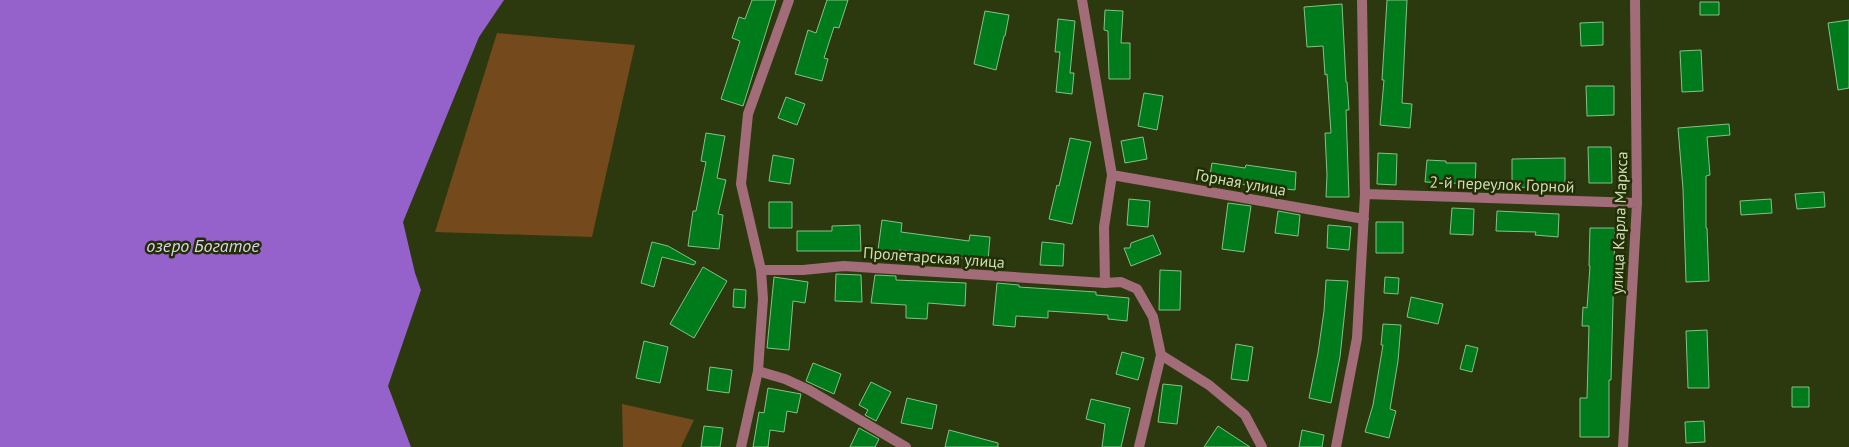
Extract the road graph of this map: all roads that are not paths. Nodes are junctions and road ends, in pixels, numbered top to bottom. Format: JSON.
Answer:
{"nodes":[{"id":1,"x":789,"y":0,"type":"edge"},
{"id":2,"x":1082,"y":0,"type":"edge"},
{"id":3,"x":1362,"y":0,"type":"edge"},
{"id":4,"x":1635,"y":0,"type":"edge"},
{"id":5,"x":1112,"y":175,"type":"junction"},
{"id":6,"x":1365,"y":194,"type":"junction"},
{"id":7,"x":1637,"y":203,"type":"junction"},
{"id":8,"x":1364,"y":219,"type":"junction"},
{"id":9,"x":761,"y":270,"type":"junction"},
{"id":10,"x":1105,"y":283,"type":"junction"},
{"id":11,"x":1161,"y":355,"type":"junction"},
{"id":12,"x":758,"y":371,"type":"junction"},
{"id":13,"x":741,"y":447,"type":"edge"},
{"id":14,"x":906,"y":447,"type":"edge"},
{"id":15,"x":1139,"y":447,"type":"edge"},
{"id":16,"x":1262,"y":447,"type":"edge"},
{"id":17,"x":1336,"y":447,"type":"edge"},
{"id":18,"x":1623,"y":447,"type":"edge"}],
"edges":[{"from":1,"to":9,"type":"street"},
{"from":2,"to":5,"type":"street"},
{"from":3,"to":6,"type":"street"},
{"from":4,"to":7,"type":"street","name":"улица Карла Маркса"},
{"from":5,"to":8,"type":"street","name":"Горная улица"},
{"from":5,"to":10,"type":"street"},
{"from":6,"to":7,"type":"street","name":"2-й переулок Горной"},
{"from":6,"to":8,"type":"street"},
{"from":7,"to":18,"type":"street","name":"улица Карла Маркса"},
{"from":8,"to":17,"type":"street"},
{"from":9,"to":10,"type":"street","name":"Пролетарская улица"},
{"from":9,"to":12,"type":"street"},
{"from":10,"to":11,"type":"street","name":"Пролетарская улица"},
{"from":11,"to":15,"type":"street","name":"Пролетарская улица"},
{"from":11,"to":16,"type":"street"},
{"from":12,"to":13,"type":"street"},
{"from":12,"to":14,"type":"street"}]}
